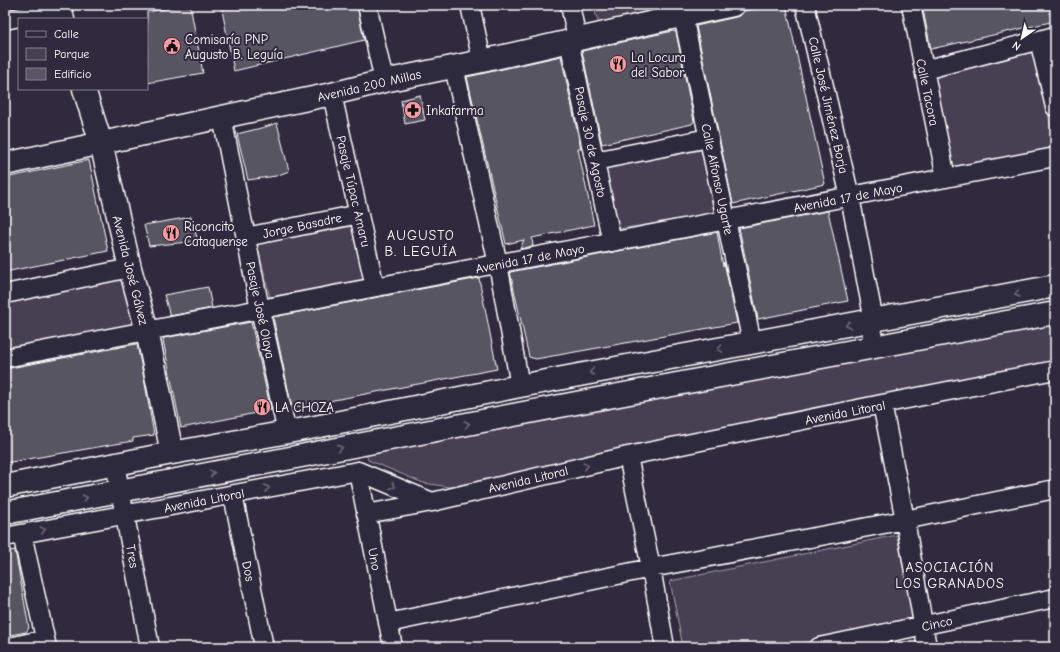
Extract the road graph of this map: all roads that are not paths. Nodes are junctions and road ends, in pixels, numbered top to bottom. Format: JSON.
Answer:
{"nodes":[{"id":1,"x":367,"y":5,"type":"edge"},
{"id":2,"x":470,"y":5,"type":"edge"},
{"id":3,"x":570,"y":5,"type":"edge"},
{"id":4,"x":733,"y":5,"type":"edge"},
{"id":5,"x":805,"y":5,"type":"edge"},
{"id":6,"x":911,"y":5,"type":"edge"},
{"id":7,"x":61,"y":11,"type":"edge"},
{"id":8,"x":671,"y":13,"type":"edge"},
{"id":9,"x":5,"y":20,"type":"edge"},
{"id":10,"x":1047,"y":38,"type":"edge"},
{"id":11,"x":573,"y":40,"type":"junction"},
{"id":12,"x":482,"y":61,"type":"junction"},
{"id":13,"x":454,"y":67,"type":"junction"},
{"id":14,"x":924,"y":70,"type":"junction"},
{"id":15,"x":384,"y":81,"type":"junction"},
{"id":16,"x":84,"y":90,"type":"edge"},
{"id":17,"x":332,"y":94,"type":"junction"},
{"id":18,"x":1055,"y":107,"type":"edge"},
{"id":19,"x":222,"y":116,"type":"junction"},
{"id":20,"x":708,"y":138,"type":"junction"},
{"id":21,"x":100,"y":143,"type":"junction"},
{"id":22,"x":1055,"y":157,"type":"edge"},
{"id":23,"x":595,"y":161,"type":"junction"},
{"id":24,"x":5,"y":164,"type":"edge"},
{"id":25,"x":946,"y":178,"type":"junction"},
{"id":26,"x":850,"y":197,"type":"junction"},
{"id":27,"x":359,"y":214,"type":"junction"},
{"id":28,"x":727,"y":220,"type":"junction"},
{"id":29,"x":246,"y":237,"type":"junction"},
{"id":30,"x":612,"y":242,"type":"junction"},
{"id":31,"x":498,"y":264,"type":"junction"},
{"id":32,"x":130,"y":268,"type":"junction"},
{"id":33,"x":1055,"y":286,"type":"edge"},
{"id":34,"x":375,"y":287,"type":"junction"},
{"id":35,"x":5,"y":294,"type":"edge"},
{"id":36,"x":260,"y":309,"type":"junction"},
{"id":37,"x":1055,"y":313,"type":"edge"},
{"id":38,"x":874,"y":321,"type":"junction"},
{"id":39,"x":147,"y":331,"type":"junction"},
{"id":40,"x":752,"y":343,"type":"junction"},
{"id":41,"x":870,"y":347,"type":"junction"},
{"id":42,"x":5,"y":358,"type":"edge"},
{"id":43,"x":1055,"y":370,"type":"edge"},
{"id":44,"x":520,"y":386,"type":"junction"},
{"id":45,"x":882,"y":404,"type":"junction"},
{"id":46,"x":287,"y":433,"type":"junction"},
{"id":47,"x":172,"y":453,"type":"junction"},
{"id":48,"x":628,"y":456,"type":"junction"},
{"id":49,"x":116,"y":464,"type":"junction"},
{"id":50,"x":358,"y":471,"type":"junction"},
{"id":51,"x":5,"y":486,"type":"edge"},
{"id":52,"x":1055,"y":489,"type":"edge"},
{"id":53,"x":121,"y":491,"type":"junction"},
{"id":54,"x":233,"y":494,"type":"junction"},
{"id":55,"x":432,"y":502,"type":"junction"},
{"id":56,"x":5,"y":513,"type":"edge"},
{"id":57,"x":366,"y":514,"type":"junction"},
{"id":58,"x":125,"y":515,"type":"junction"},
{"id":59,"x":905,"y":520,"type":"junction"},
{"id":60,"x":22,"y":534,"type":"junction"},
{"id":61,"x":5,"y":538,"type":"edge"},
{"id":62,"x":651,"y":568,"type":"junction"},
{"id":63,"x":1055,"y":598,"type":"edge"},
{"id":64,"x":388,"y":624,"type":"junction"},
{"id":65,"x":923,"y":626,"type":"junction"},
{"id":66,"x":46,"y":643,"type":"edge"},
{"id":67,"x":10,"y":647,"type":"edge"},
{"id":68,"x":150,"y":647,"type":"edge"},
{"id":69,"x":264,"y":647,"type":"edge"},
{"id":70,"x":393,"y":647,"type":"edge"},
{"id":71,"x":665,"y":647,"type":"edge"},
{"id":72,"x":819,"y":647,"type":"edge"},
{"id":73,"x":927,"y":647,"type":"edge"}],
"edges":[{"from":1,"to":15,"type":"street"},
{"from":2,"to":12,"type":"street"},
{"from":3,"to":11,"type":"street","name":"Pasaje 30 de Agosto"},
{"from":4,"to":8,"type":"main road","name":"Avenida 200 Millas"},
{"from":5,"to":26,"type":"street","name":"Calle José Jiménez Borja"},
{"from":6,"to":14,"type":"street","name":"Calle Tacora"},
{"from":7,"to":9,"type":"street"},
{"from":8,"to":11,"type":"main road","name":"Avenida 200 Millas"},
{"from":8,"to":20,"type":"street","name":"Calle Alfonso Ugarte"},
{"from":10,"to":14,"type":"street"},
{"from":10,"to":18,"type":"street"},
{"from":11,"to":12,"type":"main road","name":"Avenida 200 Millas"},
{"from":11,"to":23,"type":"street","name":"Pasaje 30 de Agosto"},
{"from":12,"to":13,"type":"main road","name":"Avenida 200 Millas"},
{"from":13,"to":15,"type":"main road","name":"Avenida 200 Millas"},
{"from":13,"to":31,"type":"street"},
{"from":14,"to":25,"type":"street","name":"Calle Tacora"},
{"from":15,"to":17,"type":"main road","name":"Avenida 200 Millas"},
{"from":16,"to":21,"type":"main road","name":"Avenida José Gálvez"},
{"from":17,"to":19,"type":"main road","name":"Avenida 200 Millas"},
{"from":17,"to":27,"type":"street","name":"Pasaje Túpac Amaru"},
{"from":19,"to":21,"type":"main road","name":"Avenida 200 Millas"},
{"from":19,"to":29,"type":"street","name":"Pasaje José Olaya"},
{"from":20,"to":23,"type":"street"},
{"from":20,"to":28,"type":"street","name":"Calle Alfonso Ugarte"},
{"from":21,"to":24,"type":"main road","name":"Avenida 200 Millas"},
{"from":21,"to":32,"type":"main road","name":"Avenida José Gálvez"},
{"from":22,"to":25,"type":"street","name":"Avenida 17 de Mayo"},
{"from":23,"to":30,"type":"street","name":"Pasaje 30 de Agosto"},
{"from":25,"to":26,"type":"street","name":"Avenida 17 de Mayo"},
{"from":26,"to":28,"type":"street","name":"Avenida 17 de Mayo"},
{"from":26,"to":38,"type":"street","name":"Calle José Jiménez Borja"},
{"from":27,"to":29,"type":"street","name":"Jorge Basadre"},
{"from":27,"to":34,"type":"street","name":"Pasaje Túpac Amaru"},
{"from":28,"to":30,"type":"street","name":"Avenida 17 de Mayo"},
{"from":28,"to":40,"type":"street","name":"Calle Alfonso Ugarte"},
{"from":29,"to":36,"type":"street","name":"Pasaje José Olaya"},
{"from":30,"to":31,"type":"street","name":"Avenida 17 de Mayo"},
{"from":31,"to":34,"type":"street","name":"Avenida 17 de Mayo"},
{"from":31,"to":44,"type":"street"},
{"from":32,"to":35,"type":"street"},
{"from":32,"to":39,"type":"main road","name":"Avenida José Gálvez"},
{"from":33,"to":38,"type":"main road","one_way":true},
{"from":34,"to":36,"type":"street","name":"Avenida 17 de Mayo"},
{"from":36,"to":39,"type":"street","name":"Avenida 17 de Mayo"},
{"from":36,"to":46,"type":"street","name":"Pasaje José Olaya"},
{"from":37,"to":41,"type":"main road","name":"Avenida Litoral"},
{"from":38,"to":40,"type":"main road","one_way":true},
{"from":38,"to":41,"type":"street","name":"Calle José Jiménez Borja"},
{"from":39,"to":42,"type":"street","name":"Avenida 17 de Mayo"},
{"from":39,"to":47,"type":"main road","name":"Avenida José Gálvez"},
{"from":40,"to":44,"type":"main road","one_way":true},
{"from":53,"to":41,"type":"main road","name":"Avenida Litoral","one_way":true},
{"from":43,"to":45,"type":"street","name":"Avenida Litoral"},
{"from":44,"to":46,"type":"main road"},
{"from":45,"to":48,"type":"street","name":"Avenida Litoral"},
{"from":45,"to":59,"type":"street"},
{"from":46,"to":47,"type":"main road"},
{"from":47,"to":49,"type":"main road"},
{"from":55,"to":48,"type":"street","name":"Avenida Litoral","one_way":true},
{"from":48,"to":62,"type":"street"},
{"from":49,"to":51,"type":"main road"},
{"from":49,"to":53,"type":"street","name":"Tres"},
{"from":54,"to":50,"type":"street","name":"Avenida Litoral","one_way":true},
{"from":50,"to":55,"type":"street","one_way":true},
{"from":50,"to":57,"type":"street","name":"Uno"},
{"from":52,"to":59,"type":"street"},
{"from":56,"to":53,"type":"main road","name":"Avenida Litoral","one_way":true},
{"from":53,"to":58,"type":"street","name":"Tres"},
{"from":54,"to":58,"type":"street","name":"Avenida Litoral"},
{"from":54,"to":69,"type":"street","name":"Dos"},
{"from":55,"to":57,"type":"street","name":"Avenida Litoral"},
{"from":57,"to":64,"type":"street","name":"Uno"},
{"from":60,"to":58,"type":"street","name":"Avenida Litoral","one_way":true},
{"from":58,"to":68,"type":"street","name":"Tres"},
{"from":59,"to":62,"type":"street"},
{"from":59,"to":65,"type":"street"},
{"from":60,"to":61,"type":"street","name":"Avenida Litoral"},
{"from":60,"to":66,"type":"street"},
{"from":62,"to":64,"type":"street"},
{"from":62,"to":71,"type":"street"},
{"from":63,"to":65,"type":"street","name":"Cinco"},
{"from":64,"to":70,"type":"street","name":"Uno"},
{"from":65,"to":72,"type":"street","name":"Cinco"},
{"from":65,"to":73,"type":"street"},
{"from":66,"to":67,"type":"street"}]}
